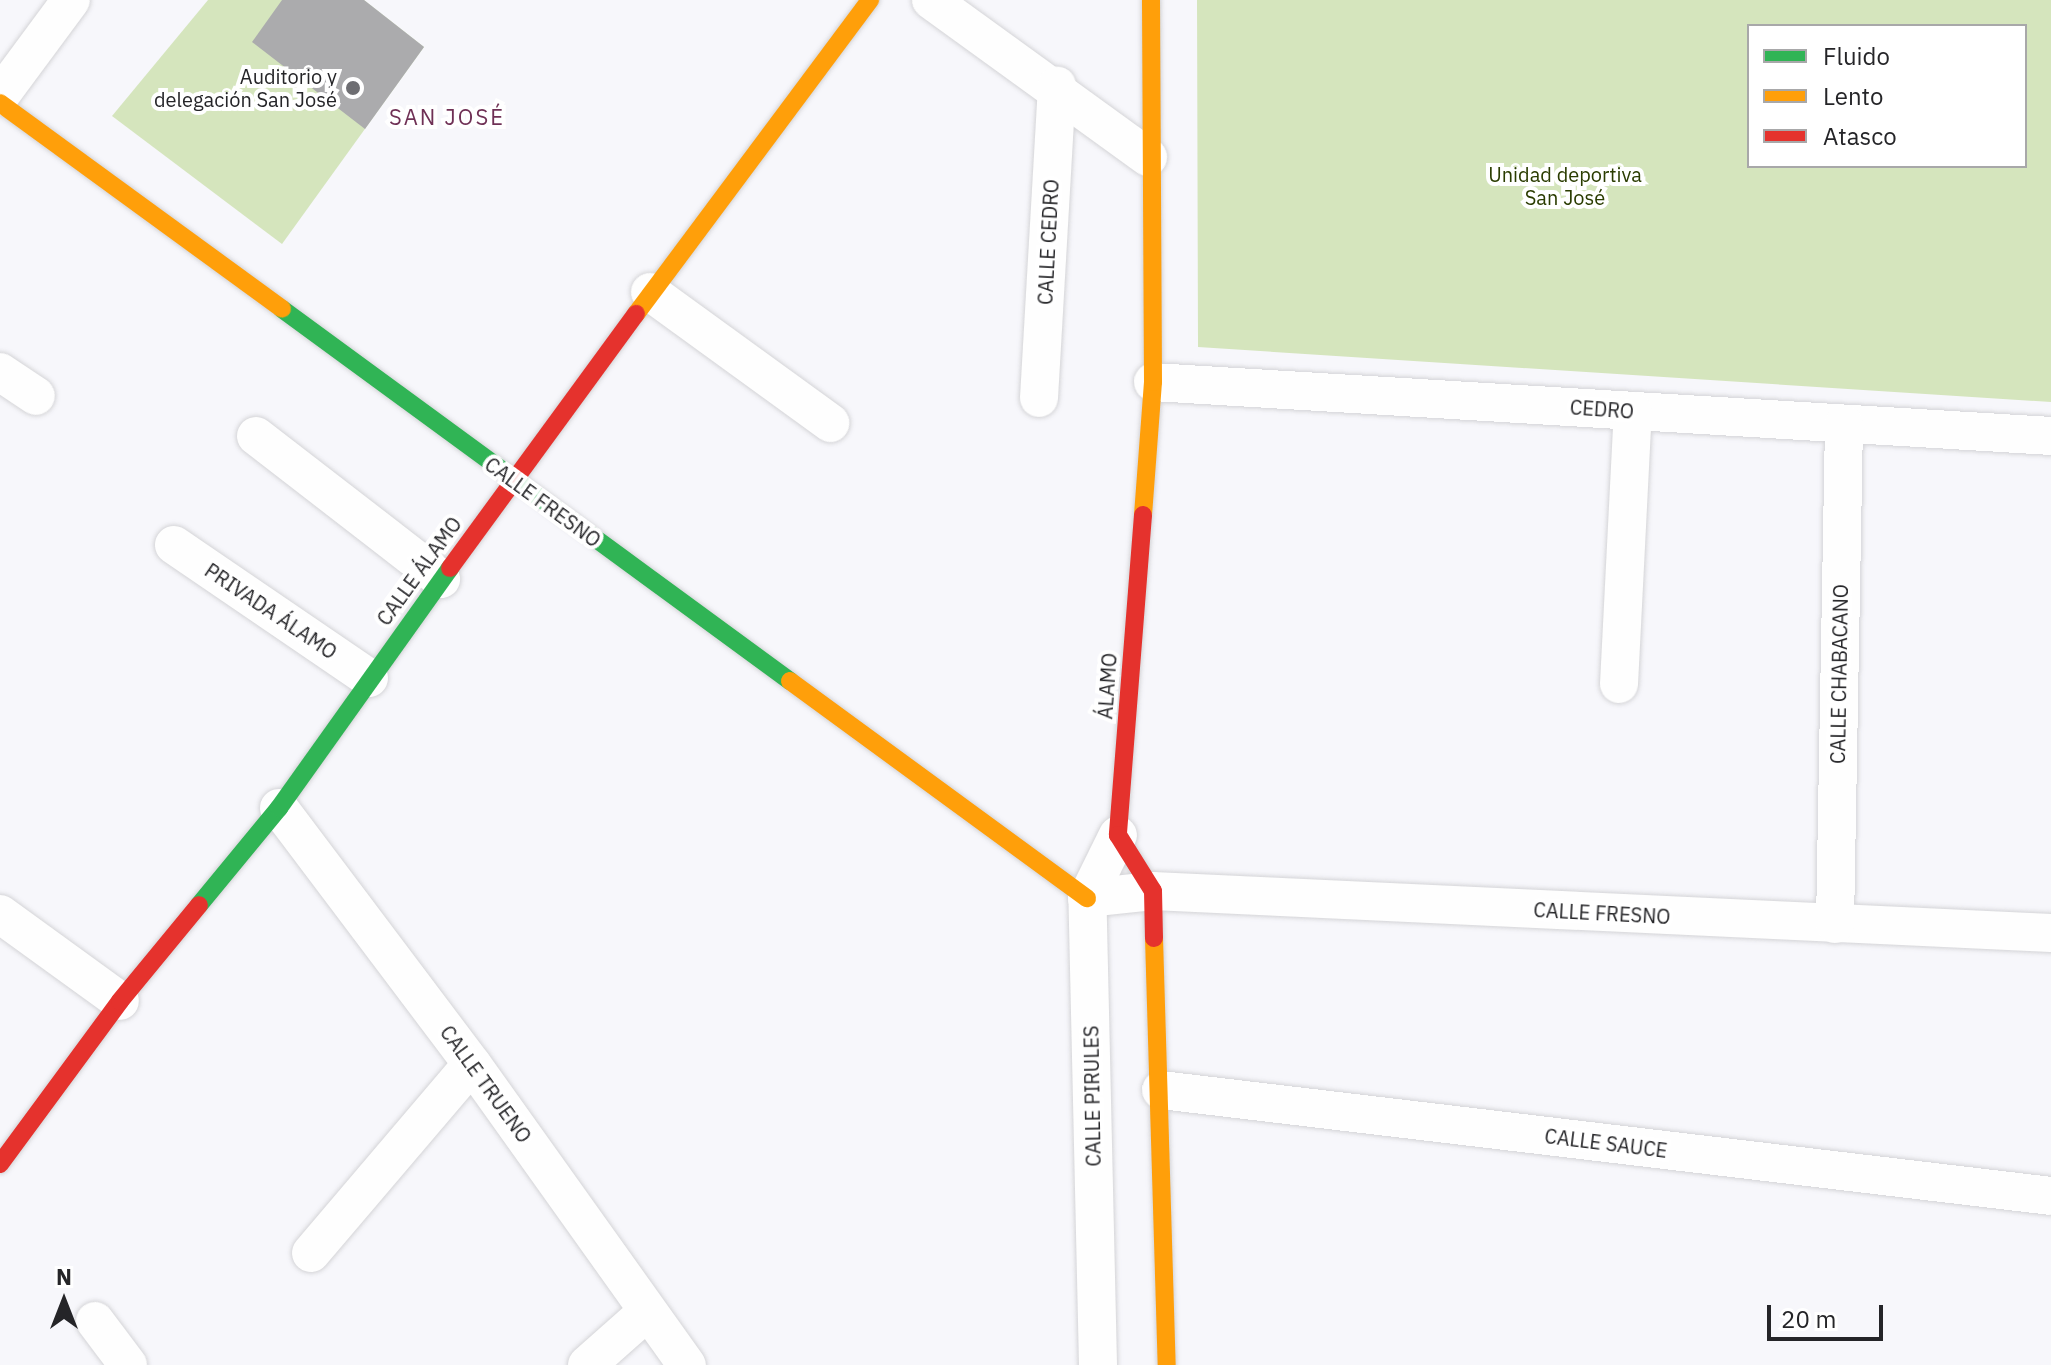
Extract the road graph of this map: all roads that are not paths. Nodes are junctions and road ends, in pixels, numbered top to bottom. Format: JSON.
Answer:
{"nodes":[{"id":1,"x":71,"y":0,"type":"edge"},
{"id":2,"x":870,"y":0,"type":"edge"},
{"id":3,"x":931,"y":0,"type":"edge"},
{"id":4,"x":1151,"y":0,"type":"edge"},
{"id":5,"x":1057,"y":86,"type":"junction"},
{"id":6,"x":0,"y":96,"type":"edge"},
{"id":7,"x":0,"y":103,"type":"edge"},
{"id":8,"x":1148,"y":157,"type":"junction"},
{"id":9,"x":650,"y":292,"type":"junction"},
{"id":10,"x":0,"y":372,"type":"edge"},
{"id":11,"x":1153,"y":382,"type":"junction"},
{"id":12,"x":36,"y":396,"type":"dead end"},
{"id":13,"x":1039,"y":398,"type":"dead end"},
{"id":14,"x":1633,"y":411,"type":"junction"},
{"id":15,"x":830,"y":423,"type":"dead end"},
{"id":16,"x":1844,"y":424,"type":"junction"},
{"id":17,"x":256,"y":436,"type":"dead end"},
{"id":18,"x":2051,"y":436,"type":"edge"},
{"id":19,"x":513,"y":480,"type":"junction"},
{"id":20,"x":174,"y":545,"type":"dead end"},
{"id":21,"x":441,"y":579,"type":"junction"},
{"id":22,"x":369,"y":678,"type":"junction"},
{"id":23,"x":1619,"y":684,"type":"dead end"},
{"id":24,"x":279,"y":808,"type":"junction"},
{"id":25,"x":1118,"y":835,"type":"junction"},
{"id":26,"x":1153,"y":891,"type":"junction"},
{"id":27,"x":1087,"y":898,"type":"junction"},
{"id":28,"x":0,"y":914,"type":"edge"},
{"id":29,"x":1835,"y":924,"type":"junction"},
{"id":30,"x":2051,"y":933,"type":"edge"},
{"id":31,"x":120,"y":1001,"type":"junction"},
{"id":32,"x":472,"y":1064,"type":"junction"},
{"id":33,"x":1161,"y":1090,"type":"junction"},
{"id":34,"x":0,"y":1164,"type":"edge"},
{"id":35,"x":2051,"y":1196,"type":"edge"},
{"id":36,"x":311,"y":1253,"type":"dead end"},
{"id":37,"x":648,"y":1311,"type":"junction"},
{"id":38,"x":95,"y":1321,"type":"dead end"},
{"id":39,"x":128,"y":1365,"type":"edge"},
{"id":40,"x":587,"y":1365,"type":"edge"},
{"id":41,"x":687,"y":1365,"type":"edge"},
{"id":42,"x":1098,"y":1365,"type":"edge"},
{"id":43,"x":1167,"y":1365,"type":"edge"}],
"edges":[{"from":1,"to":6,"type":"street"},
{"from":2,"to":9,"type":"street","name":"CALLE ÁLAMO"},
{"from":3,"to":5,"type":"street"},
{"from":4,"to":8,"type":"street","name":"ÁLAMO"},
{"from":5,"to":8,"type":"street"},
{"from":5,"to":13,"type":"street","name":"CALLE CEDRO"},
{"from":7,"to":19,"type":"street","name":"CALLE FRESNO"},
{"from":8,"to":11,"type":"street","name":"ÁLAMO"},
{"from":9,"to":15,"type":"street"},
{"from":9,"to":19,"type":"street","name":"CALLE ÁLAMO"},
{"from":10,"to":12,"type":"street"},
{"from":11,"to":14,"type":"street","name":"CEDRO"},
{"from":11,"to":25,"type":"street","name":"ÁLAMO"},
{"from":14,"to":16,"type":"street","name":"CEDRO"},
{"from":14,"to":23,"type":"street"},
{"from":16,"to":18,"type":"street","name":"CEDRO"},
{"from":16,"to":29,"type":"street","name":"CALLE CHABACANO"},
{"from":17,"to":21,"type":"street"},
{"from":19,"to":21,"type":"street","name":"CALLE ÁLAMO"},
{"from":19,"to":27,"type":"street","name":"CALLE FRESNO"},
{"from":20,"to":22,"type":"street","name":"PRIVADA ÁLAMO"},
{"from":21,"to":22,"type":"street","name":"CALLE ÁLAMO"},
{"from":22,"to":24,"type":"street","name":"CALLE ÁLAMO"},
{"from":24,"to":31,"type":"street","name":"CALLE ÁLAMO"},
{"from":24,"to":32,"type":"street","name":"CALLE TRUENO"},
{"from":25,"to":26,"type":"street"},
{"from":25,"to":27,"type":"street","name":"CALLE PIRULES"},
{"from":26,"to":27,"type":"street","name":"CALLE FRESNO"},
{"from":26,"to":29,"type":"street","name":"CALLE FRESNO"},
{"from":26,"to":33,"type":"street"},
{"from":27,"to":42,"type":"street","name":"CALLE PIRULES"},
{"from":28,"to":31,"type":"street"},
{"from":29,"to":30,"type":"street","name":"CALLE FRESNO"},
{"from":31,"to":34,"type":"street","name":"CALLE ÁLAMO"},
{"from":32,"to":36,"type":"street"},
{"from":32,"to":37,"type":"street","name":"CALLE TRUENO"},
{"from":33,"to":35,"type":"street","name":"CALLE SAUCE"},
{"from":33,"to":43,"type":"street"},
{"from":37,"to":40,"type":"street"},
{"from":37,"to":41,"type":"street","name":"CALLE TRUENO"},
{"from":38,"to":39,"type":"street"}]}
